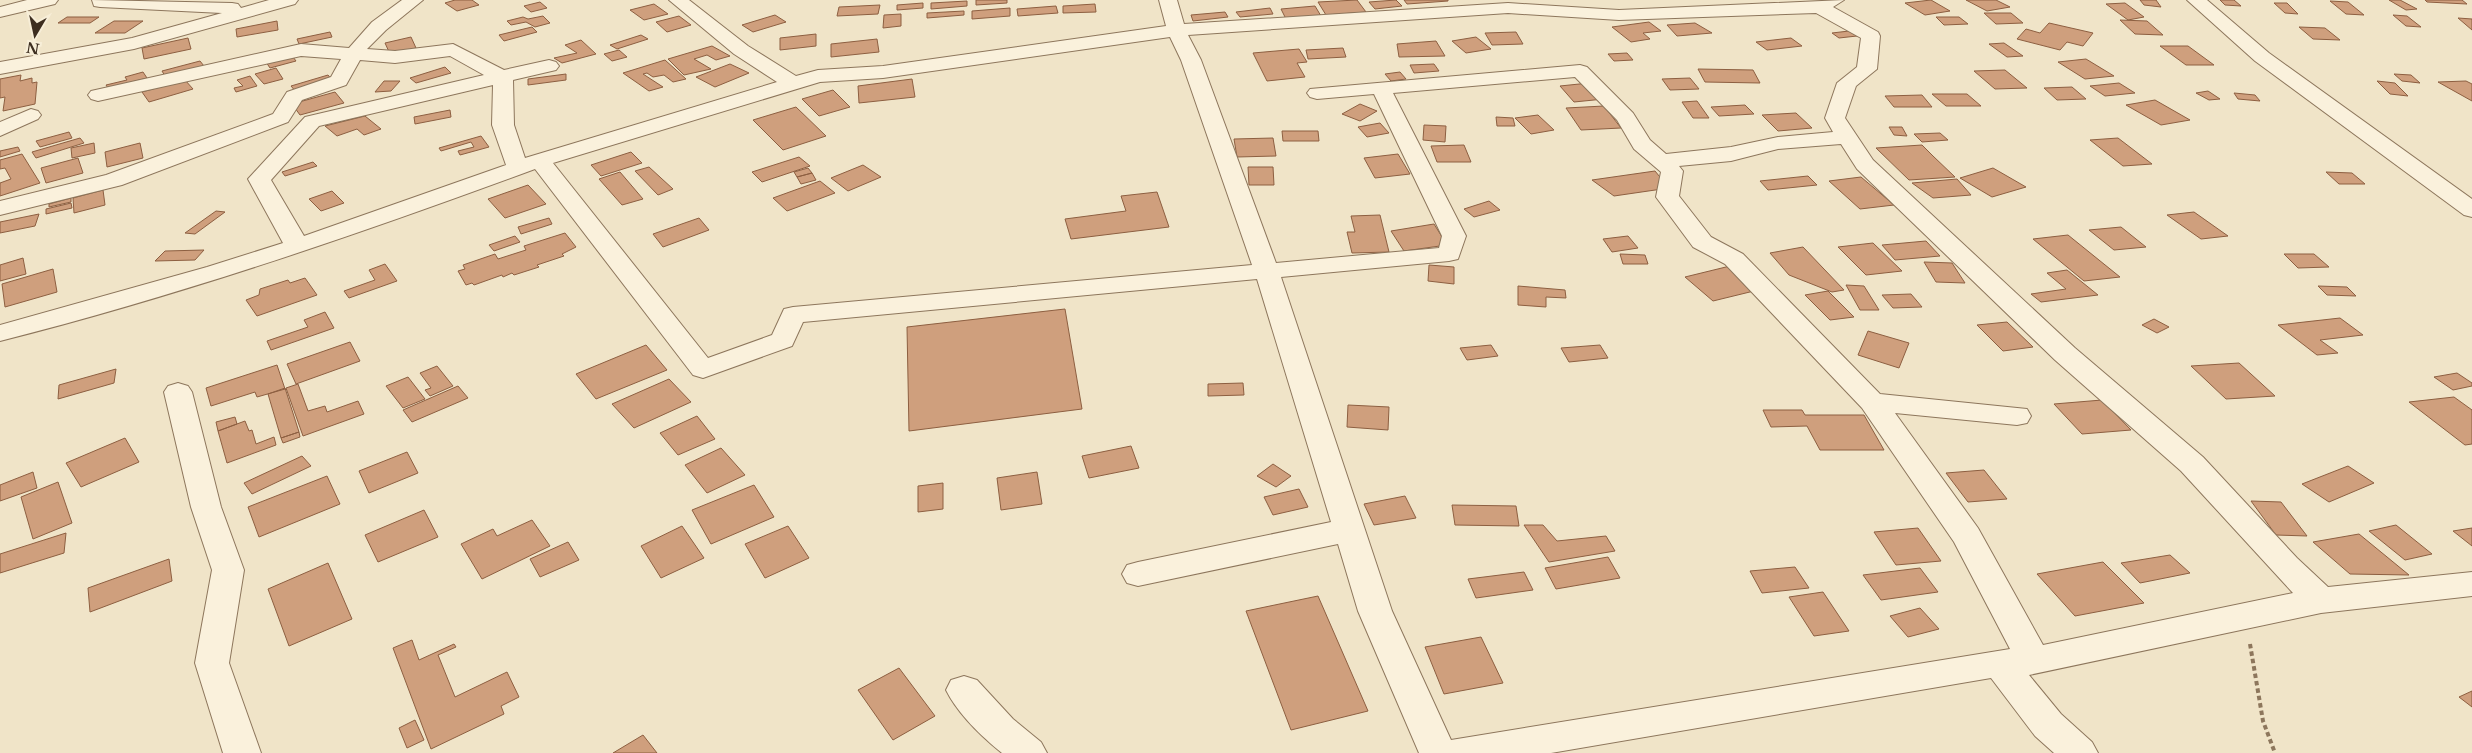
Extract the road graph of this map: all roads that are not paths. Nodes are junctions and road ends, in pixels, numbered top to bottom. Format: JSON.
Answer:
{"nodes":[{"id":1,"x":49,"y":0,"type":"edge"},
{"id":2,"x":101,"y":0,"type":"edge"},
{"id":3,"x":289,"y":0,"type":"edge"},
{"id":4,"x":414,"y":0,"type":"edge"},
{"id":5,"x":678,"y":0,"type":"edge"},
{"id":6,"x":1168,"y":0,"type":"edge"},
{"id":7,"x":2196,"y":0,"type":"edge"},
{"id":8,"x":1827,"y":3,"type":"edge"},
{"id":9,"x":256,"y":9,"type":"junction"},
{"id":10,"x":0,"y":12,"type":"edge"},
{"id":11,"x":1176,"y":30,"type":"junction"},
{"id":12,"x":351,"y":55,"type":"junction"},
{"id":13,"x":549,"y":66,"type":"dead end"},
{"id":14,"x":0,"y":68,"type":"edge"},
{"id":15,"x":503,"y":78,"type":"junction"},
{"id":16,"x":794,"y":84,"type":"junction"},
{"id":17,"x":1381,"y":88,"type":"junction"},
{"id":18,"x":1317,"y":93,"type":"dead end"},
{"id":19,"x":98,"y":96,"type":"dead end"},
{"id":20,"x":31,"y":115,"type":"dead end"},
{"id":21,"x":281,"y":118,"type":"junction"},
{"id":22,"x":312,"y":120,"type":"junction"},
{"id":23,"x":0,"y":130,"type":"edge"},
{"id":24,"x":1848,"y":137,"type":"junction"},
{"id":25,"x":1661,"y":161,"type":"junction"},
{"id":26,"x":529,"y":164,"type":"junction"},
{"id":27,"x":0,"y":208,"type":"edge"},
{"id":28,"x":2472,"y":210,"type":"edge"},
{"id":29,"x":297,"y":246,"type":"junction"},
{"id":30,"x":1266,"y":270,"type":"junction"},
{"id":31,"x":0,"y":333,"type":"edge"},
{"id":32,"x":178,"y":392,"type":"dead end"},
{"id":33,"x":1872,"y":402,"type":"junction"},
{"id":34,"x":2018,"y":416,"type":"dead end"},
{"id":35,"x":1348,"y":530,"type":"junction"},
{"id":36,"x":1138,"y":574,"type":"dead end"},
{"id":37,"x":2472,"y":584,"type":"edge"},
{"id":38,"x":2321,"y":600,"type":"junction"},
{"id":39,"x":2034,"y":661,"type":"junction"},
{"id":40,"x":1999,"y":664,"type":"junction"},
{"id":41,"x":964,"y":690,"type":"dead end"},
{"id":42,"x":242,"y":753,"type":"edge"},
{"id":43,"x":1028,"y":753,"type":"edge"},
{"id":44,"x":1438,"y":753,"type":"edge"},
{"id":45,"x":1458,"y":753,"type":"edge"},
{"id":46,"x":2078,"y":753,"type":"edge"}],
"edges":[{"from":1,"to":10,"type":"street"},
{"from":2,"to":9,"type":"street"},
{"from":3,"to":9,"type":"street"},
{"from":4,"to":12,"type":"street"},
{"from":5,"to":16,"type":"street"},
{"from":6,"to":11,"type":"street"},
{"from":7,"to":28,"type":"street"},
{"from":8,"to":11,"type":"street"},
{"from":8,"to":24,"type":"street"},
{"from":9,"to":14,"type":"street"},
{"from":11,"to":16,"type":"street"},
{"from":11,"to":30,"type":"street"},
{"from":12,"to":15,"type":"street"},
{"from":12,"to":19,"type":"street"},
{"from":12,"to":21,"type":"street"},
{"from":13,"to":15,"type":"street"},
{"from":15,"to":22,"type":"street"},
{"from":15,"to":26,"type":"street"},
{"from":16,"to":26,"type":"street"},
{"from":17,"to":18,"type":"street"},
{"from":17,"to":25,"type":"street"},
{"from":17,"to":30,"type":"street"},
{"from":20,"to":23,"type":"street"},
{"from":21,"to":22,"type":"street"},
{"from":21,"to":27,"type":"street"},
{"from":22,"to":29,"type":"street"},
{"from":24,"to":25,"type":"street"},
{"from":24,"to":38,"type":"street"},
{"from":25,"to":33,"type":"street"},
{"from":26,"to":29,"type":"street"},
{"from":26,"to":30,"type":"street"},
{"from":29,"to":31,"type":"street"},
{"from":30,"to":35,"type":"street"},
{"from":32,"to":42,"type":"street"},
{"from":33,"to":34,"type":"street"},
{"from":33,"to":39,"type":"street"},
{"from":35,"to":36,"type":"street"},
{"from":35,"to":44,"type":"street"},
{"from":37,"to":38,"type":"street"},
{"from":38,"to":39,"type":"street"},
{"from":39,"to":40,"type":"street"},
{"from":40,"to":45,"type":"street"},
{"from":40,"to":46,"type":"street"},
{"from":41,"to":43,"type":"street"}]}
